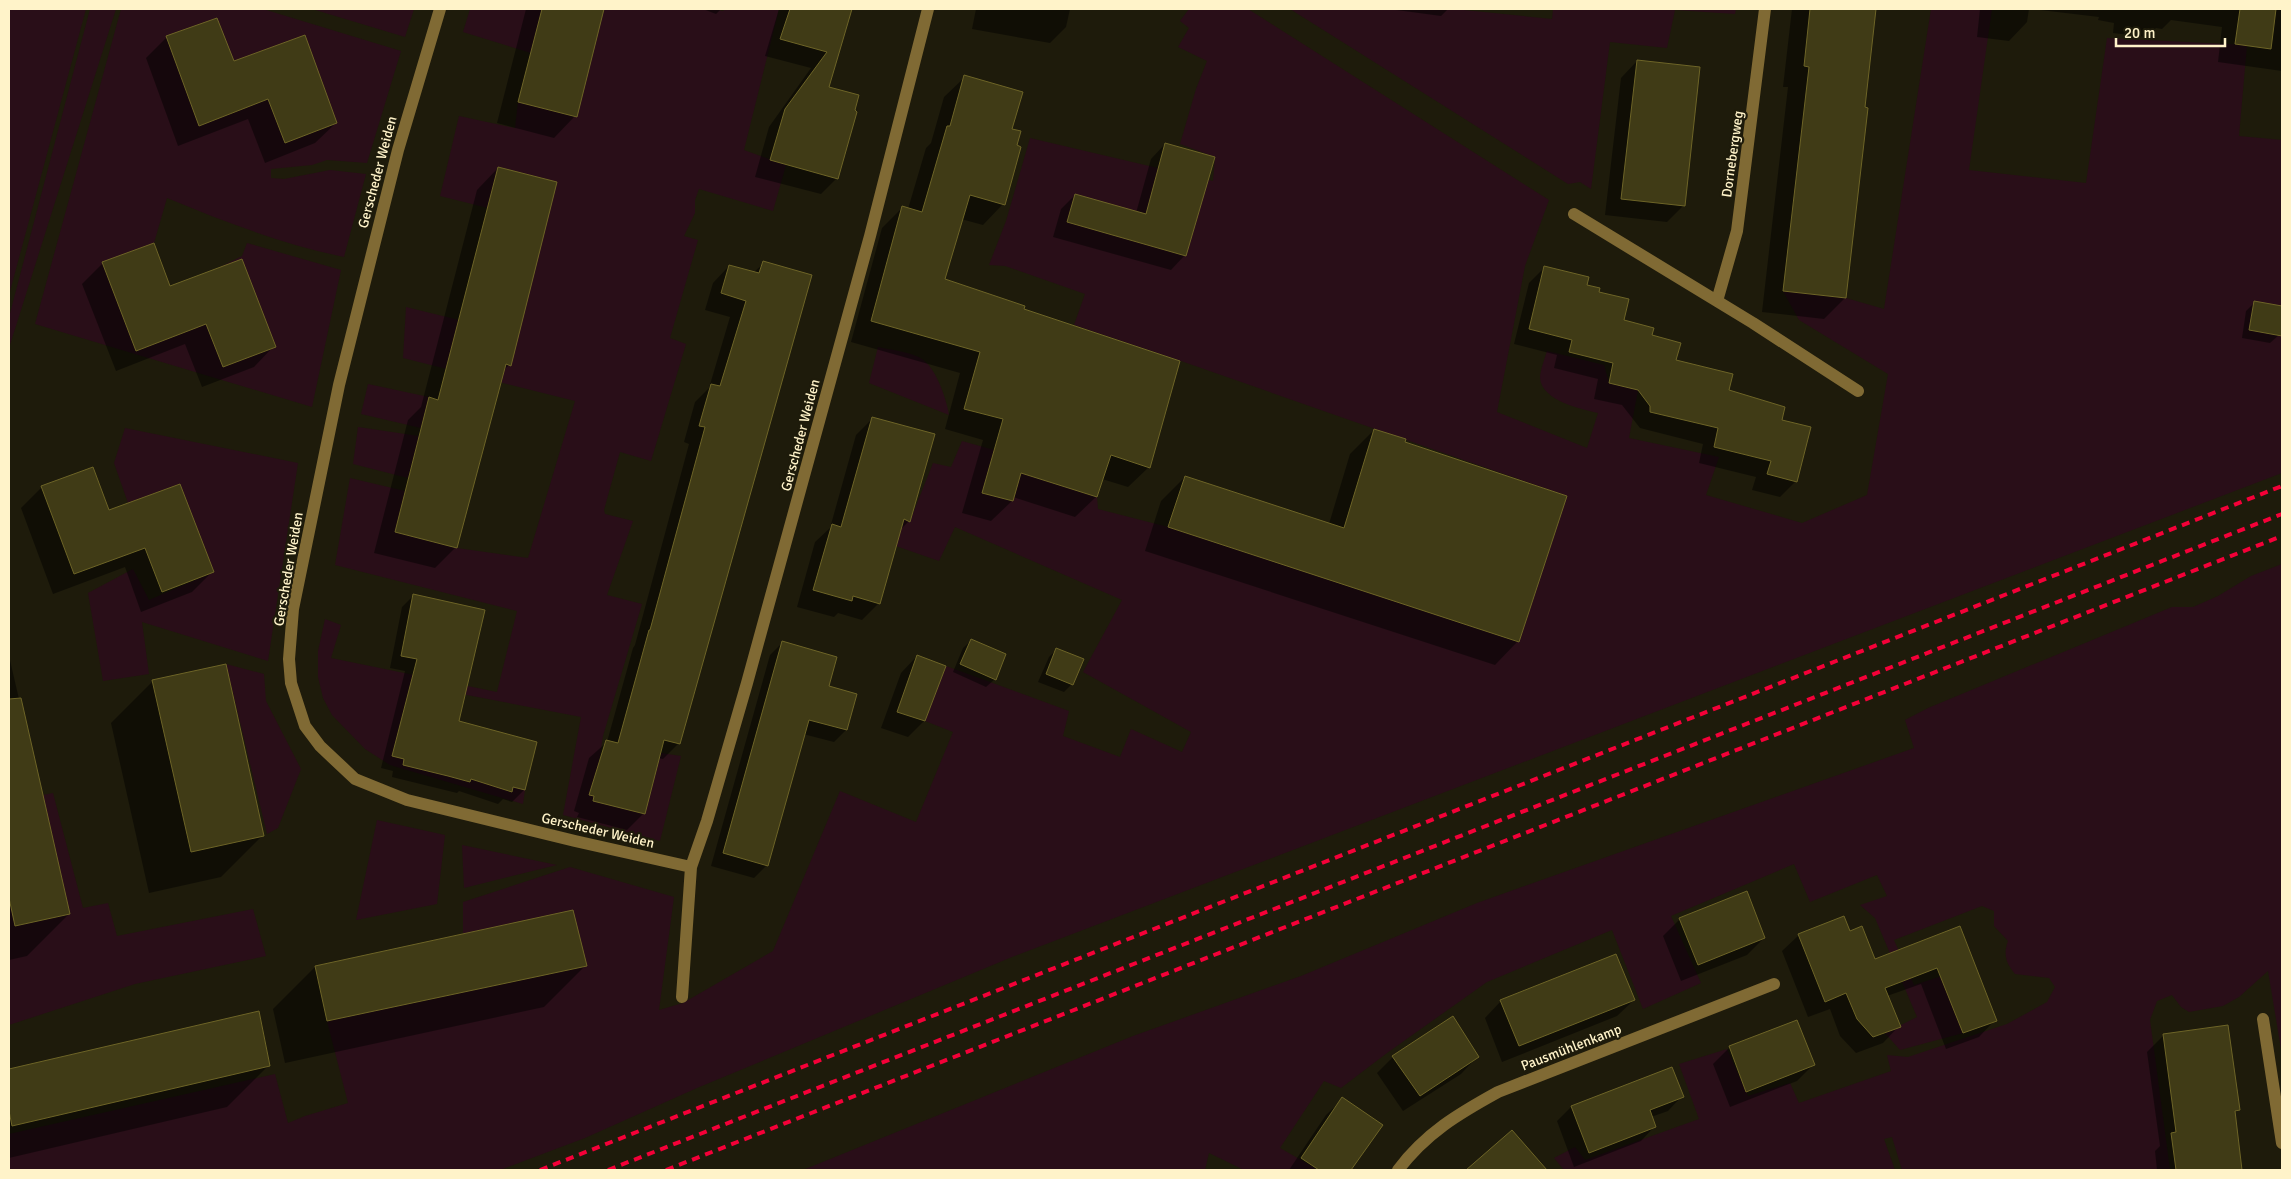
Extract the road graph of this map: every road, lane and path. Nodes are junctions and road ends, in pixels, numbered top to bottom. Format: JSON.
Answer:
{"nodes":[{"id":1,"x":440,"y":9,"type":"edge"},
{"id":2,"x":928,"y":9,"type":"edge"},
{"id":3,"x":1765,"y":9,"type":"edge"},
{"id":4,"x":1574,"y":214,"type":"dead end"},
{"id":5,"x":1717,"y":302,"type":"junction"},
{"id":6,"x":1858,"y":391,"type":"dead end"},
{"id":7,"x":691,"y":867,"type":"junction"},
{"id":8,"x":1774,"y":984,"type":"dead end"},
{"id":9,"x":682,"y":997,"type":"dead end"},
{"id":10,"x":2263,"y":1019,"type":"dead end"},
{"id":11,"x":2282,"y":1143,"type":"edge"},
{"id":12,"x":1398,"y":1170,"type":"edge"}],
"edges":[{"from":1,"to":7,"type":"street","name":"Gerscheder Weiden"},
{"from":2,"to":7,"type":"street","name":"Gerscheder Weiden"},
{"from":3,"to":5,"type":"street","name":"Dornebergweg"},
{"from":4,"to":5,"type":"street"},
{"from":5,"to":6,"type":"street"},
{"from":7,"to":9,"type":"street","name":"Gerscheder Weiden"},
{"from":8,"to":12,"type":"street","name":"Pausmühlenkamp"},
{"from":10,"to":11,"type":"street"}]}
